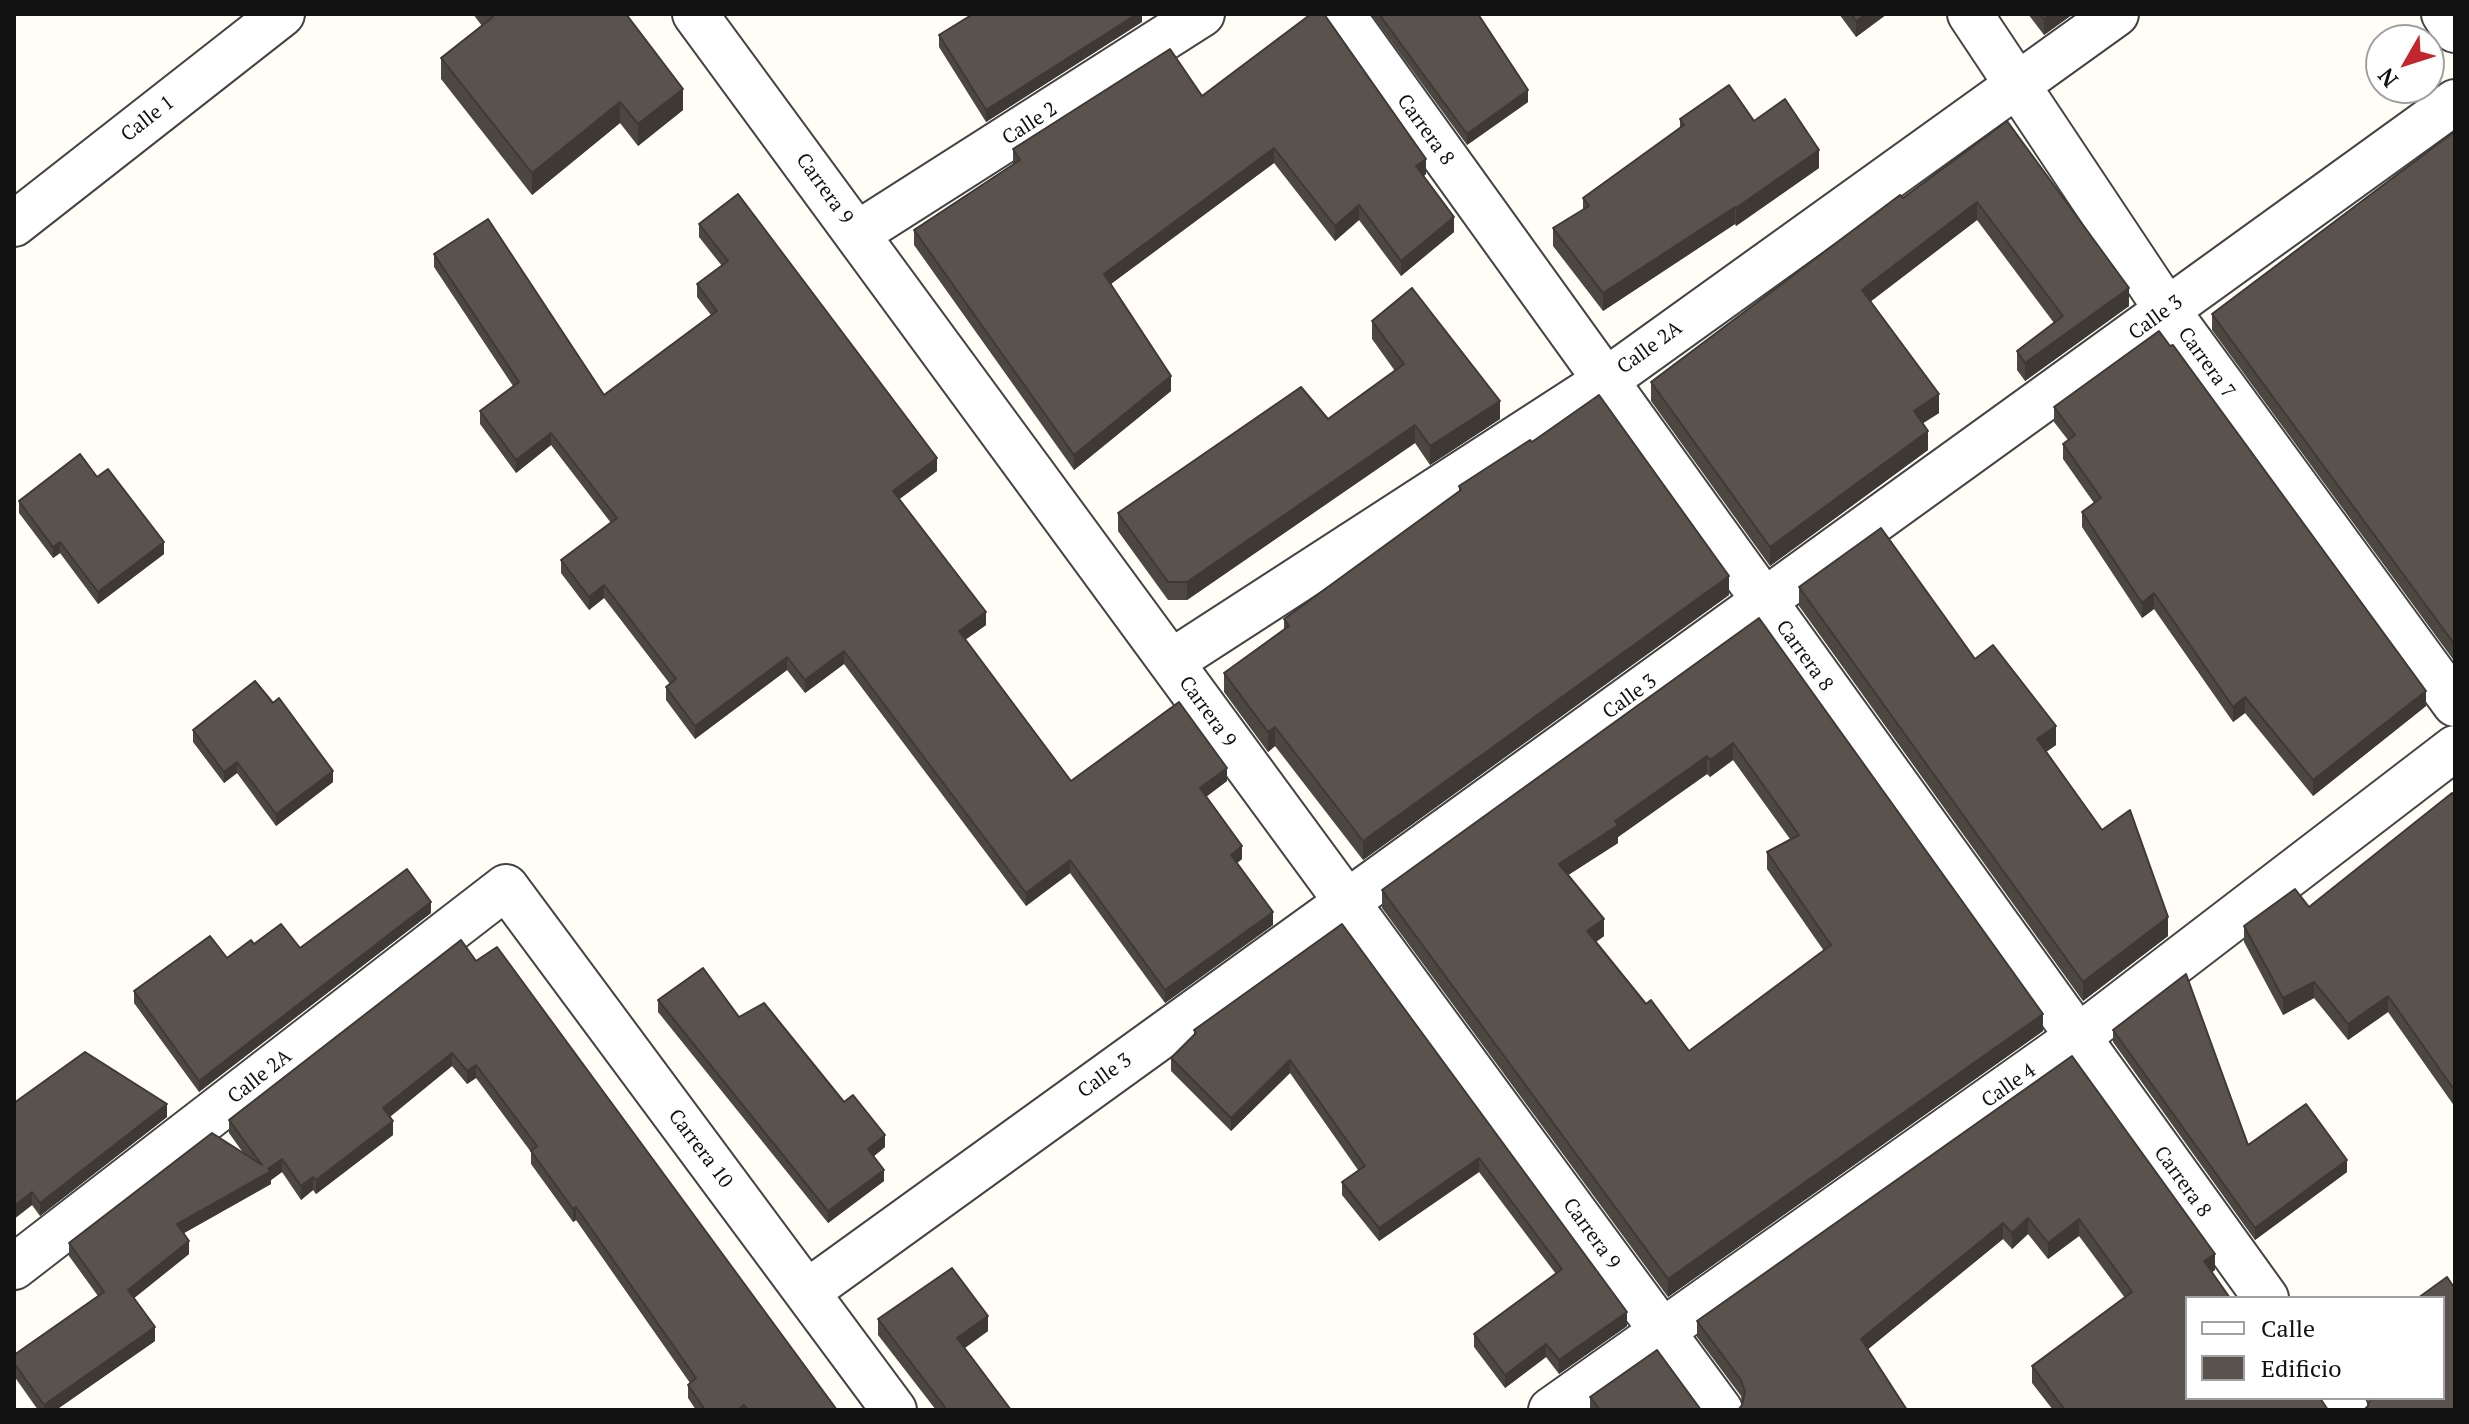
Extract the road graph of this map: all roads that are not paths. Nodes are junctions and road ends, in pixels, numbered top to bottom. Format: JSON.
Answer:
{"nodes":[{"id":1,"x":282,"y":14,"type":"edge"},
{"id":2,"x":695,"y":14,"type":"edge"},
{"id":3,"x":1202,"y":14,"type":"edge"},
{"id":4,"x":1342,"y":14,"type":"edge"},
{"id":5,"x":1970,"y":14,"type":"edge"},
{"id":6,"x":2116,"y":14,"type":"edge"},
{"id":7,"x":2444,"y":14,"type":"edge"},
{"id":8,"x":2455,"y":30,"type":"edge"},
{"id":9,"x":2017,"y":84,"type":"junction"},
{"id":10,"x":2455,"y":102,"type":"edge"},
{"id":11,"x":14,"y":224,"type":"edge"},
{"id":12,"x":857,"y":234,"type":"junction"},
{"id":13,"x":2167,"y":310,"type":"junction"},
{"id":14,"x":1605,"y":381,"type":"junction"},
{"id":15,"x":1764,"y":600,"type":"junction"},
{"id":16,"x":1171,"y":662,"type":"junction"},
{"id":17,"x":2455,"y":704,"type":"edge"},
{"id":18,"x":2455,"y":748,"type":"edge"},
{"id":19,"x":506,"y":887,"type":"joint"},
{"id":20,"x":1346,"y":902,"type":"junction"},
{"id":21,"x":2078,"y":1037,"type":"junction"},
{"id":22,"x":14,"y":1267,"type":"edge"},
{"id":23,"x":807,"y":1292,"type":"junction"},
{"id":24,"x":2265,"y":1296,"type":"edge"},
{"id":25,"x":1662,"y":1331,"type":"junction"},
{"id":26,"x":894,"y":1410,"type":"edge"},
{"id":27,"x":1551,"y":1410,"type":"edge"},
{"id":28,"x":1720,"y":1410,"type":"edge"}],
"edges":[{"from":1,"to":11,"type":"street","name":"Calle 1"},
{"from":2,"to":12,"type":"street","name":"Carrera 9"},
{"from":3,"to":12,"type":"street","name":"Calle 2"},
{"from":4,"to":14,"type":"street","name":"Carrera 8"},
{"from":5,"to":9,"type":"street","name":"Carrera 7"},
{"from":6,"to":9,"type":"street","name":"Calle 2A"},
{"from":7,"to":8,"type":"street"},
{"from":9,"to":13,"type":"street","name":"Carrera 7"},
{"from":9,"to":14,"type":"street","name":"Calle 2A"},
{"from":10,"to":13,"type":"street","name":"Calle 3"},
{"from":12,"to":16,"type":"street","name":"Carrera 9"},
{"from":13,"to":15,"type":"street","name":"Calle 3"},
{"from":13,"to":17,"type":"street","name":"Carrera 7"},
{"from":14,"to":15,"type":"street","name":"Carrera 8"},
{"from":14,"to":16,"type":"street","name":"Calle 2A"},
{"from":15,"to":20,"type":"street","name":"Calle 3"},
{"from":15,"to":21,"type":"street","name":"Carrera 8"},
{"from":16,"to":20,"type":"street","name":"Carrera 9"},
{"from":18,"to":21,"type":"street","name":"Calle 4"},
{"from":19,"to":22,"type":"street","name":"Calle 2A"},
{"from":19,"to":23,"type":"street","name":"Carrera 10"},
{"from":20,"to":23,"type":"street","name":"Calle 3"},
{"from":20,"to":25,"type":"street","name":"Carrera 9"},
{"from":21,"to":24,"type":"street","name":"Carrera 8"},
{"from":21,"to":25,"type":"street","name":"Calle 4"},
{"from":23,"to":26,"type":"street","name":"Carrera 10"},
{"from":25,"to":27,"type":"street","name":"Calle 4"},
{"from":25,"to":28,"type":"street","name":"Carrera 9"}]}
